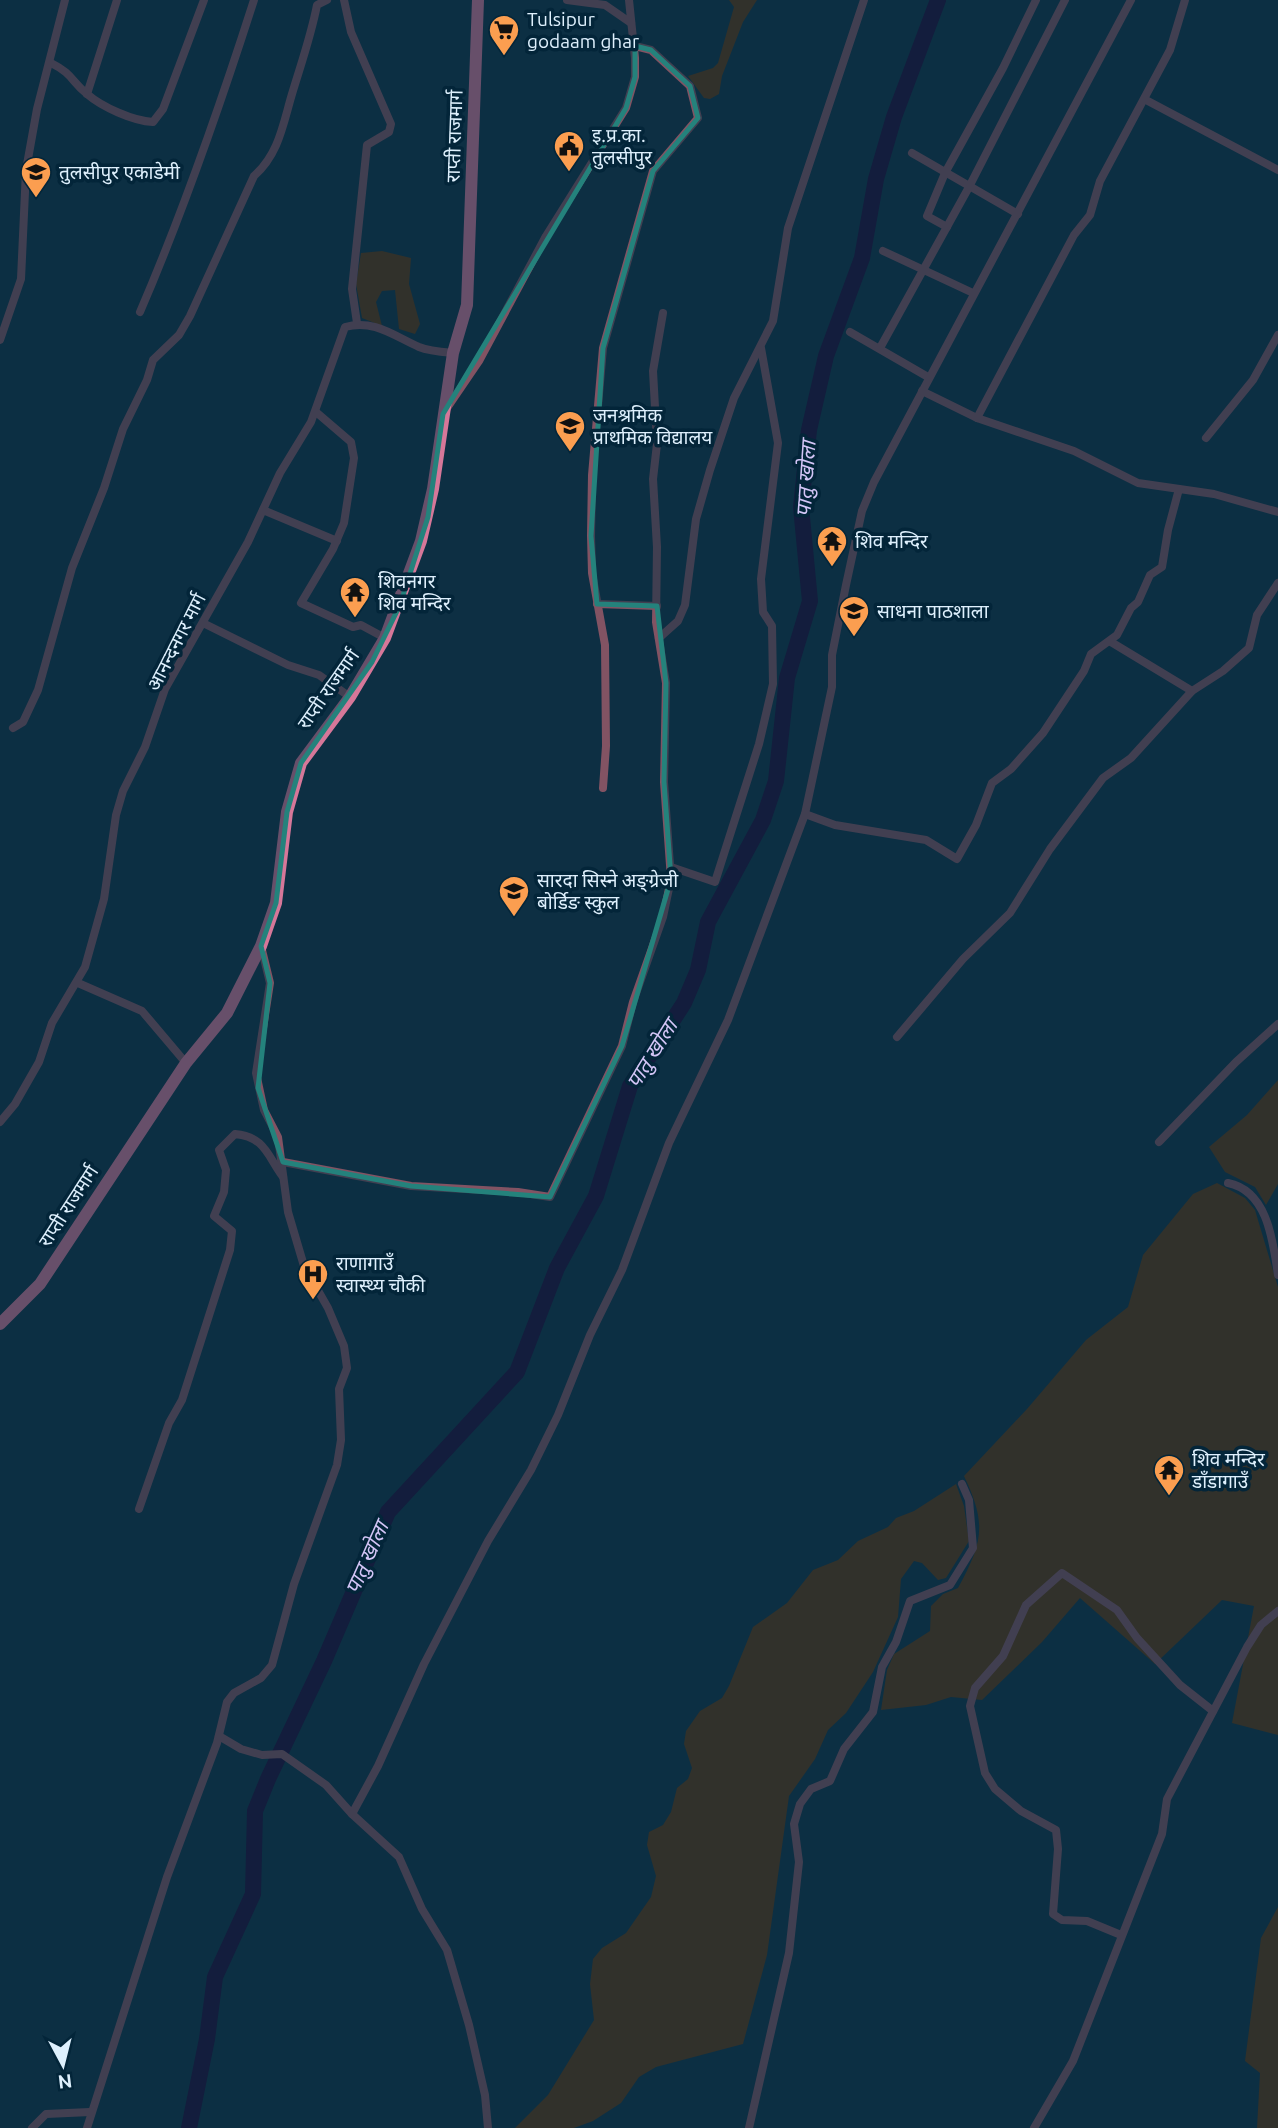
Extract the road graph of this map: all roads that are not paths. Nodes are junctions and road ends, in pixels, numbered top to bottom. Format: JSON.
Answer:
{"nodes":[{"id":1,"x":65,"y":0,"type":"edge"},
{"id":2,"x":117,"y":0,"type":"edge"},
{"id":3,"x":204,"y":0,"type":"edge"},
{"id":4,"x":254,"y":0,"type":"edge"},
{"id":5,"x":327,"y":0,"type":"edge"},
{"id":6,"x":344,"y":0,"type":"edge"},
{"id":7,"x":478,"y":0,"type":"edge"},
{"id":8,"x":567,"y":0,"type":"edge"},
{"id":9,"x":629,"y":0,"type":"edge"},
{"id":10,"x":864,"y":0,"type":"edge"},
{"id":11,"x":1036,"y":0,"type":"edge"},
{"id":12,"x":1065,"y":0,"type":"edge"},
{"id":13,"x":1131,"y":0,"type":"edge"},
{"id":14,"x":1185,"y":0,"type":"edge"},
{"id":15,"x":632,"y":24,"type":"junction"},
{"id":16,"x":635,"y":46,"type":"junction"},
{"id":17,"x":51,"y":63,"type":"junction"},
{"id":18,"x":87,"y":94,"type":"junction"},
{"id":19,"x":1146,"y":100,"type":"junction"},
{"id":20,"x":912,"y":153,"type":"dead end"},
{"id":21,"x":1278,"y":170,"type":"edge"},
{"id":22,"x":945,"y":173,"type":"junction"},
{"id":23,"x":969,"y":187,"type":"junction"},
{"id":24,"x":1018,"y":214,"type":"junction"},
{"id":25,"x":947,"y":227,"type":"junction"},
{"id":26,"x":883,"y":251,"type":"dead end"},
{"id":27,"x":923,"y":268,"type":"junction"},
{"id":28,"x":973,"y":293,"type":"junction"},
{"id":29,"x":140,"y":312,"type":"dead end"},
{"id":30,"x":663,"y":313,"type":"dead end"},
{"id":31,"x":357,"y":323,"type":"junction"},
{"id":32,"x":850,"y":332,"type":"dead end"},
{"id":33,"x":1278,"y":335,"type":"edge"},
{"id":34,"x":0,"y":340,"type":"edge"},
{"id":35,"x":1275,"y":347,"type":"edge"},
{"id":36,"x":761,"y":348,"type":"junction"},
{"id":37,"x":880,"y":348,"type":"junction"},
{"id":38,"x":453,"y":353,"type":"junction"},
{"id":39,"x":929,"y":377,"type":"junction"},
{"id":40,"x":922,"y":391,"type":"junction"},
{"id":41,"x":316,"y":412,"type":"junction"},
{"id":42,"x":443,"y":414,"type":"junction"},
{"id":43,"x":976,"y":418,"type":"junction"},
{"id":44,"x":1206,"y":438,"type":"dead end"},
{"id":45,"x":1179,"y":489,"type":"junction"},
{"id":46,"x":263,"y":510,"type":"junction"},
{"id":47,"x":1278,"y":512,"type":"edge"},
{"id":48,"x":337,"y":541,"type":"junction"},
{"id":49,"x":1278,"y":583,"type":"edge"},
{"id":50,"x":597,"y":604,"type":"junction"},
{"id":51,"x":657,"y":606,"type":"junction"},
{"id":52,"x":204,"y":623,"type":"junction"},
{"id":53,"x":385,"y":638,"type":"junction"},
{"id":54,"x":659,"y":638,"type":"junction"},
{"id":55,"x":1111,"y":642,"type":"junction"},
{"id":56,"x":1192,"y":691,"type":"junction"},
{"id":57,"x":350,"y":697,"type":"junction"},
{"id":58,"x":13,"y":728,"type":"dead end"},
{"id":59,"x":603,"y":788,"type":"dead end"},
{"id":60,"x":805,"y":814,"type":"junction"},
{"id":61,"x":671,"y":867,"type":"junction"},
{"id":62,"x":261,"y":946,"type":"junction"},
{"id":63,"x":78,"y":983,"type":"junction"},
{"id":64,"x":1278,"y":1024,"type":"edge"},
{"id":65,"x":897,"y":1037,"type":"dead end"},
{"id":66,"x":186,"y":1063,"type":"junction"},
{"id":67,"x":0,"y":1122,"type":"edge"},
{"id":68,"x":1159,"y":1142,"type":"dead end"},
{"id":69,"x":283,"y":1162,"type":"junction"},
{"id":70,"x":283,"y":1177,"type":"junction"},
{"id":71,"x":1228,"y":1183,"type":"dead end"},
{"id":72,"x":1278,"y":1275,"type":"edge"},
{"id":73,"x":0,"y":1324,"type":"edge"},
{"id":74,"x":962,"y":1484,"type":"dead end"},
{"id":75,"x":139,"y":1509,"type":"dead end"},
{"id":76,"x":1278,"y":1611,"type":"edge"},
{"id":77,"x":1213,"y":1711,"type":"junction"},
{"id":78,"x":219,"y":1735,"type":"junction"},
{"id":79,"x":352,"y":1814,"type":"junction"},
{"id":80,"x":1121,"y":1935,"type":"junction"},
{"id":81,"x":90,"y":2112,"type":"junction"},
{"id":82,"x":33,"y":2128,"type":"edge"},
{"id":83,"x":87,"y":2128,"type":"edge"},
{"id":84,"x":488,"y":2128,"type":"edge"},
{"id":85,"x":749,"y":2128,"type":"edge"},
{"id":86,"x":1034,"y":2128,"type":"edge"}],
"edges":[{"from":1,"to":17,"type":"street"},
{"from":2,"to":18,"type":"street"},
{"from":3,"to":18,"type":"street"},
{"from":4,"to":29,"type":"street"},
{"from":5,"to":58,"type":"street"},
{"from":6,"to":31,"type":"street"},
{"from":7,"to":38,"type":"main road","name":"राप्ती राजमार्ग"},
{"from":8,"to":15,"type":"street"},
{"from":9,"to":15,"type":"street"},
{"from":10,"to":36,"type":"street"},
{"from":11,"to":22,"type":"street"},
{"from":12,"to":23,"type":"street"},
{"from":13,"to":24,"type":"street"},
{"from":14,"to":19,"type":"street"},
{"from":15,"to":16,"type":"street"},
{"from":16,"to":42,"type":"street"},
{"from":16,"to":50,"type":"street"},
{"from":17,"to":18,"type":"street"},
{"from":17,"to":34,"type":"street"},
{"from":19,"to":21,"type":"street"},
{"from":19,"to":43,"type":"street"},
{"from":20,"to":22,"type":"street"},
{"from":22,"to":23,"type":"street"},
{"from":22,"to":25,"type":"street"},
{"from":23,"to":24,"type":"street"},
{"from":23,"to":25,"type":"street"},
{"from":24,"to":28,"type":"street"},
{"from":25,"to":27,"type":"street"},
{"from":26,"to":27,"type":"street"},
{"from":27,"to":28,"type":"street"},
{"from":27,"to":37,"type":"street"},
{"from":28,"to":39,"type":"street"},
{"from":30,"to":51,"type":"street"},
{"from":31,"to":38,"type":"street"},
{"from":31,"to":41,"type":"street","name":"आनन्दनगर मार्ग"},
{"from":32,"to":37,"type":"street"},
{"from":33,"to":35,"type":"street"},
{"from":35,"to":44,"type":"street"},
{"from":36,"to":54,"type":"street"},
{"from":36,"to":61,"type":"street"},
{"from":37,"to":39,"type":"street"},
{"from":38,"to":42,"type":"main road","name":"राप्ती राजमार्ग"},
{"from":39,"to":40,"type":"street"},
{"from":40,"to":43,"type":"street"},
{"from":40,"to":60,"type":"street"},
{"from":41,"to":46,"type":"street","name":"आनन्दनगर मार्ग"},
{"from":41,"to":48,"type":"street"},
{"from":42,"to":53,"type":"main road","name":"राप्ती राजमार्ग"},
{"from":43,"to":45,"type":"street"},
{"from":45,"to":47,"type":"street"},
{"from":45,"to":55,"type":"street"},
{"from":46,"to":48,"type":"street"},
{"from":46,"to":52,"type":"street","name":"आनन्दनगर मार्ग"},
{"from":48,"to":53,"type":"street"},
{"from":49,"to":56,"type":"street"},
{"from":50,"to":51,"type":"street"},
{"from":50,"to":59,"type":"street"},
{"from":51,"to":54,"type":"street"},
{"from":52,"to":57,"type":"street"},
{"from":52,"to":63,"type":"street","name":"आनन्दनगर मार्ग"},
{"from":53,"to":57,"type":"main road","name":"राप्ती राजमार्ग"},
{"from":54,"to":61,"type":"street"},
{"from":55,"to":56,"type":"street"},
{"from":55,"to":60,"type":"street"},
{"from":56,"to":65,"type":"street"},
{"from":57,"to":62,"type":"main road","name":"राप्ती राजमार्ग"},
{"from":60,"to":79,"type":"street"},
{"from":61,"to":69,"type":"street"},
{"from":62,"to":66,"type":"main road","name":"राप्ती राजमार्ग"},
{"from":62,"to":69,"type":"street"},
{"from":63,"to":66,"type":"street"},
{"from":63,"to":67,"type":"street","name":"आनन्दनगर मार्ग"},
{"from":64,"to":68,"type":"street"},
{"from":66,"to":73,"type":"main road","name":"राप्ती राजमार्ग"},
{"from":69,"to":70,"type":"street"},
{"from":70,"to":75,"type":"street"},
{"from":70,"to":78,"type":"street"},
{"from":71,"to":72,"type":"street"},
{"from":74,"to":85,"type":"street"},
{"from":76,"to":77,"type":"street"},
{"from":77,"to":80,"type":"street"},
{"from":77,"to":80,"type":"street"},
{"from":78,"to":79,"type":"street"},
{"from":78,"to":81,"type":"street"},
{"from":79,"to":84,"type":"street"},
{"from":80,"to":86,"type":"street"},
{"from":81,"to":82,"type":"street"},
{"from":81,"to":83,"type":"street"}]}
